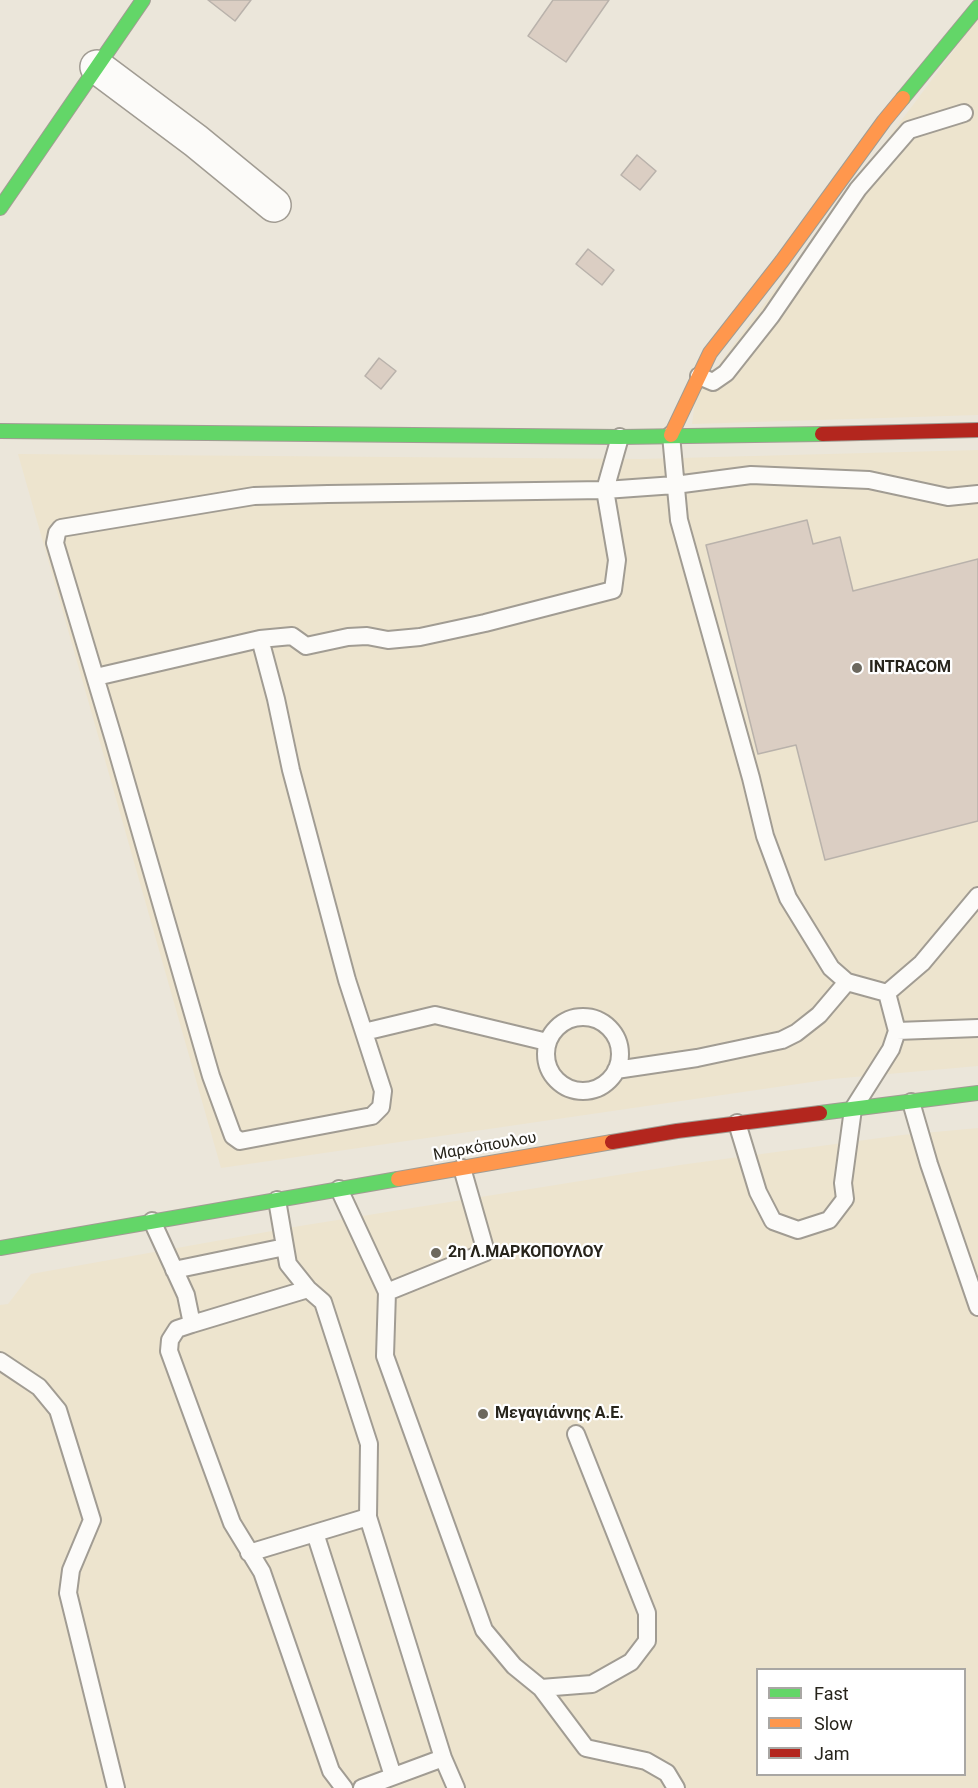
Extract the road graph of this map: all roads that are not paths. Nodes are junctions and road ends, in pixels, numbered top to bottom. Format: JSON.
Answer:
{"nodes":[{"id":1,"x":143,"y":0,"type":"edge"},
{"id":2,"x":978,"y":7,"type":"edge"},
{"id":3,"x":97,"y":67,"type":"junction"},
{"id":4,"x":964,"y":113,"type":"dead end"},
{"id":5,"x":274,"y":205,"type":"dead end"},
{"id":6,"x":0,"y":208,"type":"edge"},
{"id":7,"x":699,"y":376,"type":"junction"},
{"id":8,"x":978,"y":430,"type":"edge"},
{"id":9,"x":0,"y":431,"type":"edge"},
{"id":10,"x":671,"y":435,"type":"junction"},
{"id":11,"x":620,"y":437,"type":"junction"},
{"id":12,"x":675,"y":485,"type":"junction"},
{"id":13,"x":605,"y":490,"type":"junction"},
{"id":14,"x":978,"y":494,"type":"edge"},
{"id":15,"x":260,"y":639,"type":"junction"},
{"id":16,"x":96,"y":677,"type":"junction"},
{"id":17,"x":978,"y":896,"type":"edge"},
{"id":18,"x":847,"y":982,"type":"junction"},
{"id":19,"x":886,"y":993,"type":"junction"},
{"id":20,"x":978,"y":1029,"type":"edge"},
{"id":21,"x":897,"y":1031,"type":"junction"},
{"id":22,"x":364,"y":1032,"type":"junction"},
{"id":23,"x":547,"y":1042,"type":"junction"},
{"id":24,"x":616,"y":1070,"type":"junction"},
{"id":25,"x":978,"y":1093,"type":"edge"},
{"id":26,"x":911,"y":1102,"type":"junction"},
{"id":27,"x":852,"y":1109,"type":"junction"},
{"id":28,"x":737,"y":1124,"type":"junction"},
{"id":29,"x":462,"y":1168,"type":"junction"},
{"id":30,"x":339,"y":1189,"type":"junction"},
{"id":31,"x":277,"y":1200,"type":"junction"},
{"id":32,"x":152,"y":1221,"type":"junction"},
{"id":33,"x":285,"y":1247,"type":"junction"},
{"id":34,"x":0,"y":1248,"type":"edge"},
{"id":35,"x":174,"y":1270,"type":"junction"},
{"id":36,"x":308,"y":1289,"type":"junction"},
{"id":37,"x":387,"y":1292,"type":"junction"},
{"id":38,"x":978,"y":1307,"type":"edge"},
{"id":39,"x":192,"y":1324,"type":"junction"},
{"id":40,"x":0,"y":1361,"type":"edge"},
{"id":41,"x":576,"y":1434,"type":"dead end"},
{"id":42,"x":368,"y":1517,"type":"junction"},
{"id":43,"x":315,"y":1533,"type":"junction"},
{"id":44,"x":249,"y":1552,"type":"junction"},
{"id":45,"x":541,"y":1688,"type":"junction"},
{"id":46,"x":443,"y":1758,"type":"junction"},
{"id":47,"x":393,"y":1776,"type":"junction"},
{"id":48,"x":116,"y":1788,"type":"edge"},
{"id":49,"x":344,"y":1788,"type":"edge"},
{"id":50,"x":362,"y":1788,"type":"edge"},
{"id":51,"x":456,"y":1788,"type":"edge"},
{"id":52,"x":676,"y":1788,"type":"edge"}],
"edges":[{"from":1,"to":3,"type":"street"},
{"from":2,"to":7,"type":"street"},
{"from":3,"to":5,"type":"street"},
{"from":3,"to":6,"type":"street"},
{"from":4,"to":7,"type":"lane"},
{"from":7,"to":10,"type":"street"},
{"from":8,"to":10,"type":"street"},
{"from":9,"to":11,"type":"street"},
{"from":10,"to":11,"type":"street"},
{"from":10,"to":12,"type":"lane"},
{"from":11,"to":13,"type":"lane"},
{"from":12,"to":13,"type":"lane"},
{"from":12,"to":14,"type":"lane"},
{"from":12,"to":18,"type":"lane"},
{"from":13,"to":15,"type":"lane"},
{"from":13,"to":16,"type":"lane"},
{"from":15,"to":16,"type":"lane"},
{"from":15,"to":22,"type":"lane"},
{"from":16,"to":22,"type":"lane"},
{"from":17,"to":19,"type":"lane"},
{"from":18,"to":19,"type":"lane"},
{"from":18,"to":24,"type":"lane"},
{"from":19,"to":21,"type":"lane"},
{"from":20,"to":21,"type":"lane"},
{"from":21,"to":27,"type":"lane"},
{"from":22,"to":23,"type":"lane"},
{"from":23,"to":24,"type":"lane"},
{"from":23,"to":24,"type":"lane"},
{"from":25,"to":26,"type":"street","name":"Μαρκόπουλου"},
{"from":26,"to":27,"type":"street","name":"Μαρκόπουλου"},
{"from":26,"to":38,"type":"lane"},
{"from":27,"to":28,"type":"street","name":"Μαρκόπουλου"},
{"from":27,"to":28,"type":"lane"},
{"from":28,"to":29,"type":"street","name":"Μαρκόπουλου"},
{"from":29,"to":30,"type":"street","name":"Μαρκόπουλου"},
{"from":29,"to":37,"type":"lane"},
{"from":30,"to":31,"type":"street","name":"Μαρκόπουλου"},
{"from":30,"to":37,"type":"lane"},
{"from":31,"to":32,"type":"street","name":"Μαρκόπουλου"},
{"from":31,"to":33,"type":"lane"},
{"from":32,"to":34,"type":"street","name":"Μαρκόπουλου"},
{"from":32,"to":35,"type":"lane"},
{"from":33,"to":35,"type":"lane"},
{"from":33,"to":36,"type":"lane"},
{"from":35,"to":39,"type":"lane"},
{"from":36,"to":39,"type":"lane"},
{"from":36,"to":42,"type":"lane"},
{"from":37,"to":45,"type":"lane"},
{"from":39,"to":44,"type":"lane"},
{"from":40,"to":48,"type":"lane"},
{"from":41,"to":45,"type":"lane"},
{"from":42,"to":43,"type":"lane"},
{"from":42,"to":46,"type":"lane"},
{"from":43,"to":44,"type":"lane"},
{"from":43,"to":47,"type":"lane"},
{"from":44,"to":49,"type":"lane"},
{"from":45,"to":52,"type":"lane"},
{"from":46,"to":47,"type":"lane"},
{"from":46,"to":51,"type":"lane"},
{"from":47,"to":50,"type":"lane"}]}
